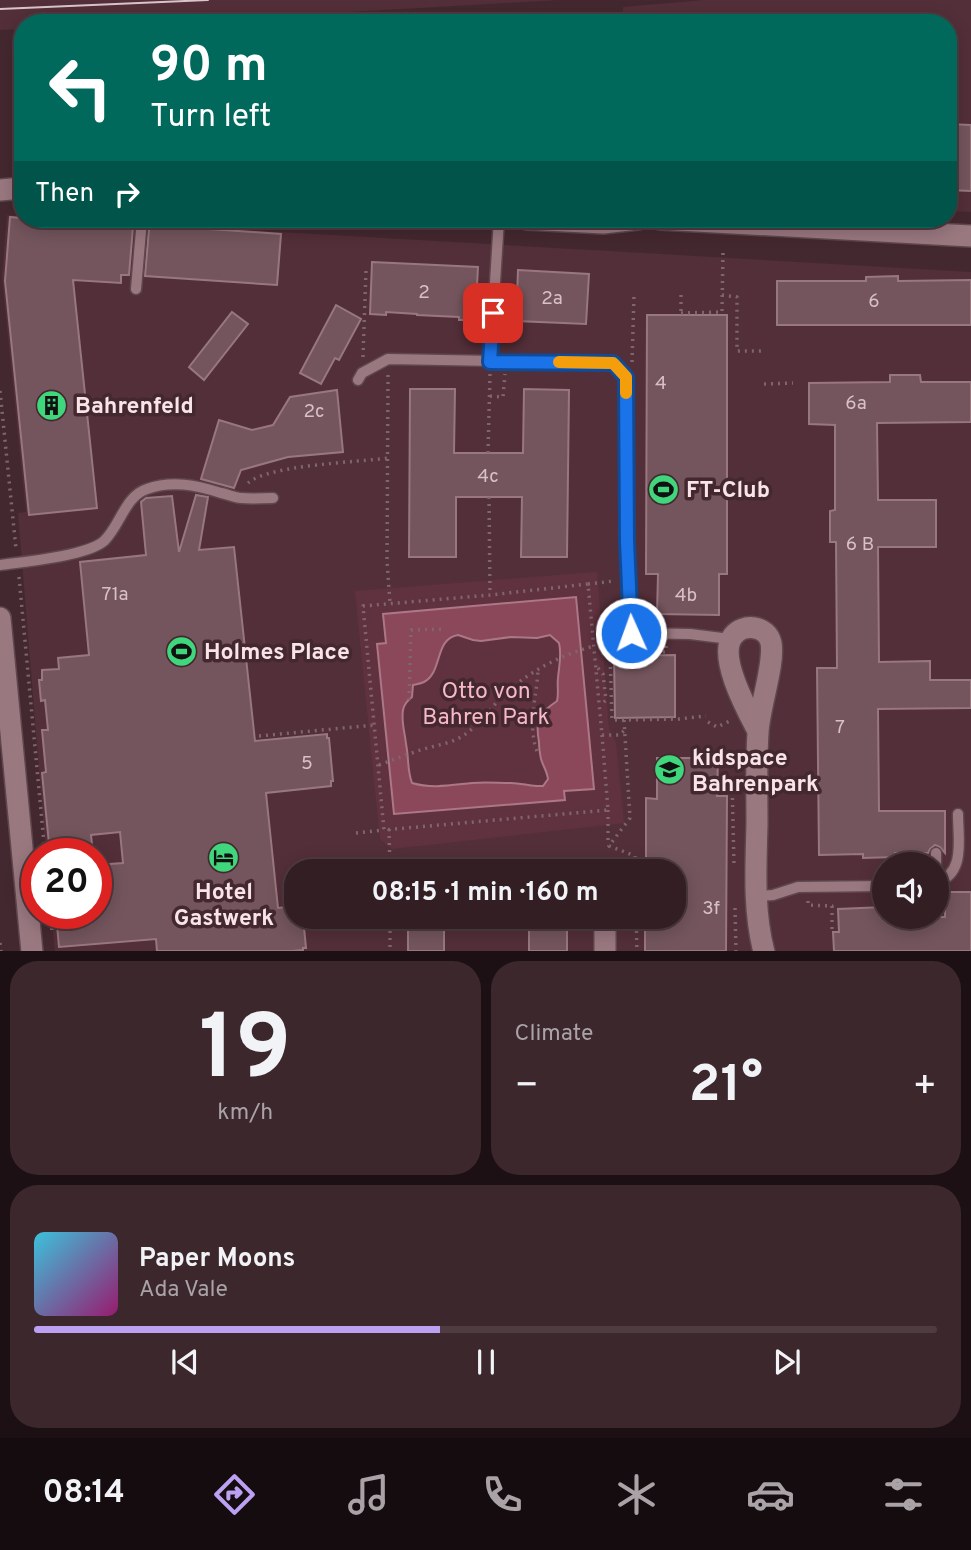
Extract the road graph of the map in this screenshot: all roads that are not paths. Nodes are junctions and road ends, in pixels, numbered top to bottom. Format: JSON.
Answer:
{"nodes":[{"id":1,"x":141,"y":228,"type":"edge"},
{"id":2,"x":498,"y":228,"type":"edge"},
{"id":3,"x":825,"y":228,"type":"edge"},
{"id":4,"x":971,"y":236,"type":"edge"},
{"id":5,"x":136,"y":289,"type":"dead end"},
{"id":6,"x":490,"y":362,"type":"junction"},
{"id":7,"x":360,"y":377,"type":"road end"},
{"id":8,"x":273,"y":498,"type":"dead end"},
{"id":9,"x":0,"y":565,"type":"edge"},
{"id":10,"x":0,"y":618,"type":"edge"},
{"id":11,"x":730,"y":639,"type":"junction"},
{"id":12,"x":758,"y":732,"type":"junction"},
{"id":13,"x":958,"y":814,"type":"dead end"},
{"id":14,"x":949,"y":877,"type":"edge"},
{"id":15,"x":872,"y":886,"type":"edge"},
{"id":16,"x":756,"y":896,"type":"junction"},
{"id":17,"x":605,"y":929,"type":"edge"},
{"id":18,"x":32,"y":951,"type":"edge"},
{"id":19,"x":605,"y":951,"type":"edge"},
{"id":20,"x":764,"y":951,"type":"edge"}],
"edges":[{"from":1,"to":5,"type":"lane"},
{"from":2,"to":6,"type":"lane"},
{"from":3,"to":4,"type":"street"},
{"from":6,"to":7,"type":"lane"},
{"from":6,"to":11,"type":"lane"},
{"from":8,"to":9,"type":"lane"},
{"from":10,"to":18,"type":"street"},
{"from":11,"to":12,"type":"street"},
{"from":11,"to":12,"type":"street"},
{"from":12,"to":16,"type":"street"},
{"from":13,"to":14,"type":"lane"},
{"from":15,"to":16,"type":"lane"},
{"from":16,"to":20,"type":"street"},
{"from":17,"to":19,"type":"street"}]}
